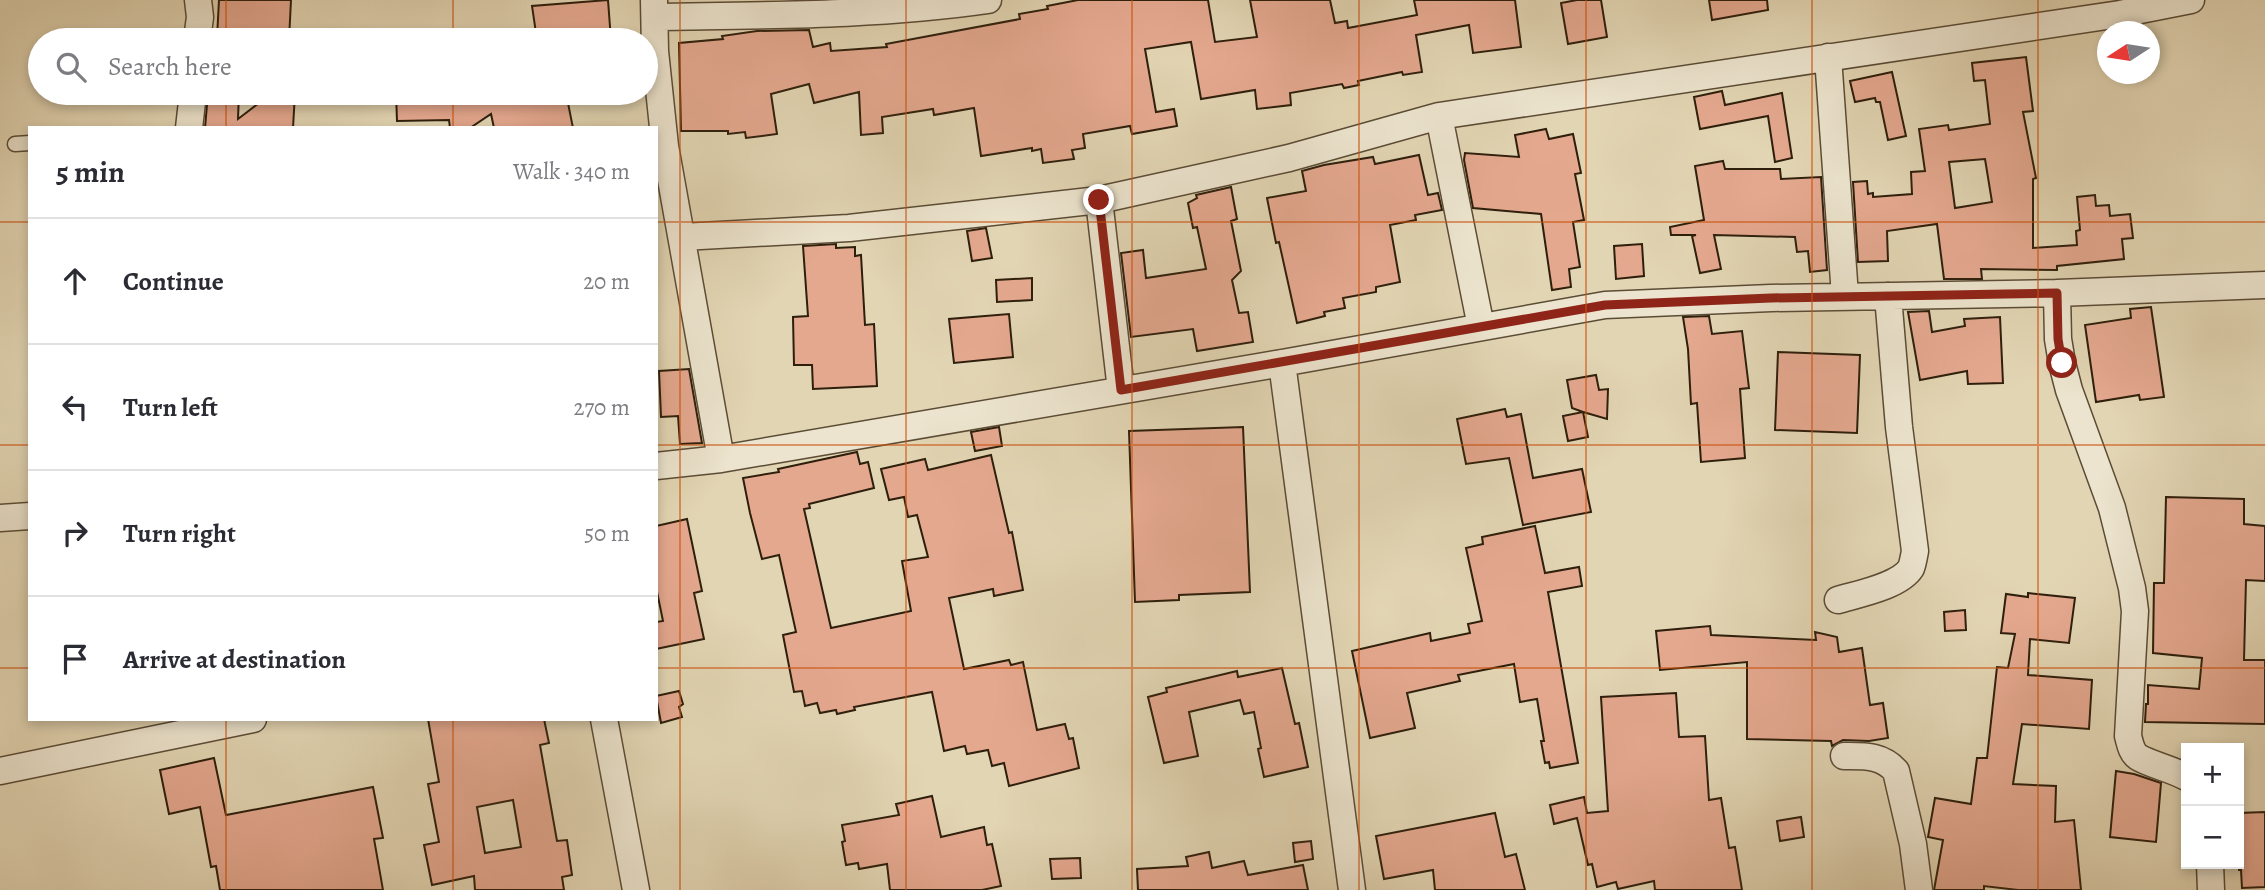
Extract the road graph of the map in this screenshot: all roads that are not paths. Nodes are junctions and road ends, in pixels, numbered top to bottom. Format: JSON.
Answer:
{"nodes":[{"id":1,"x":198,"y":0,"type":"edge"},
{"id":2,"x":988,"y":0,"type":"edge"},
{"id":3,"x":2191,"y":0,"type":"edge"},
{"id":4,"x":654,"y":8,"type":"edge"},
{"id":5,"x":199,"y":28,"type":"edge"},
{"id":6,"x":654,"y":28,"type":"edge"},
{"id":7,"x":1828,"y":57,"type":"junction"},
{"id":8,"x":658,"y":80,"type":"edge"},
{"id":9,"x":192,"y":105,"type":"edge"},
{"id":10,"x":1438,"y":116,"type":"junction"},
{"id":11,"x":189,"y":126,"type":"edge"},
{"id":12,"x":1099,"y":200,"type":"junction"},
{"id":13,"x":682,"y":237,"type":"junction"},
{"id":14,"x":2265,"y":285,"type":"edge"},
{"id":15,"x":2057,"y":293,"type":"junction"},
{"id":16,"x":1845,"y":296,"type":"junction"},
{"id":17,"x":1888,"y":296,"type":"junction"},
{"id":18,"x":1481,"y":327,"type":"junction"},
{"id":19,"x":1282,"y":363,"type":"junction"},
{"id":20,"x":1121,"y":390,"type":"junction"},
{"id":21,"x":721,"y":459,"type":"junction"},
{"id":22,"x":658,"y":466,"type":"edge"},
{"id":23,"x":28,"y":516,"type":"edge"},
{"id":24,"x":0,"y":517,"type":"edge"},
{"id":25,"x":1838,"y":600,"type":"dead end"},
{"id":26,"x":243,"y":721,"type":"edge"},
{"id":27,"x":604,"y":721,"type":"edge"},
{"id":28,"x":1844,"y":756,"type":"dead end"},
{"id":29,"x":0,"y":771,"type":"edge"},
{"id":30,"x":2181,"y":775,"type":"edge"},
{"id":31,"x":2210,"y":869,"type":"edge"},
{"id":32,"x":636,"y":890,"type":"edge"},
{"id":33,"x":1352,"y":890,"type":"edge"},
{"id":34,"x":1919,"y":890,"type":"edge"},
{"id":35,"x":2211,"y":890,"type":"edge"}],
"edges":[{"from":1,"to":5,"type":"street"},
{"from":2,"to":4,"type":"street"},
{"from":3,"to":7,"type":"street"},
{"from":4,"to":6,"type":"street"},
{"from":7,"to":10,"type":"street"},
{"from":7,"to":16,"type":"street"},
{"from":8,"to":13,"type":"street"},
{"from":9,"to":11,"type":"street"},
{"from":10,"to":12,"type":"street"},
{"from":10,"to":18,"type":"street"},
{"from":12,"to":13,"type":"street"},
{"from":12,"to":20,"type":"street"},
{"from":13,"to":21,"type":"street"},
{"from":14,"to":15,"type":"street"},
{"from":15,"to":17,"type":"street"},
{"from":15,"to":30,"type":"street"},
{"from":16,"to":17,"type":"street"},
{"from":16,"to":18,"type":"street"},
{"from":17,"to":25,"type":"street"},
{"from":18,"to":19,"type":"street"},
{"from":19,"to":20,"type":"street"},
{"from":19,"to":33,"type":"street"},
{"from":20,"to":21,"type":"street"},
{"from":21,"to":22,"type":"street"},
{"from":23,"to":24,"type":"street"},
{"from":26,"to":29,"type":"street"},
{"from":27,"to":32,"type":"street"},
{"from":28,"to":34,"type":"street"},
{"from":31,"to":35,"type":"street"}]}
